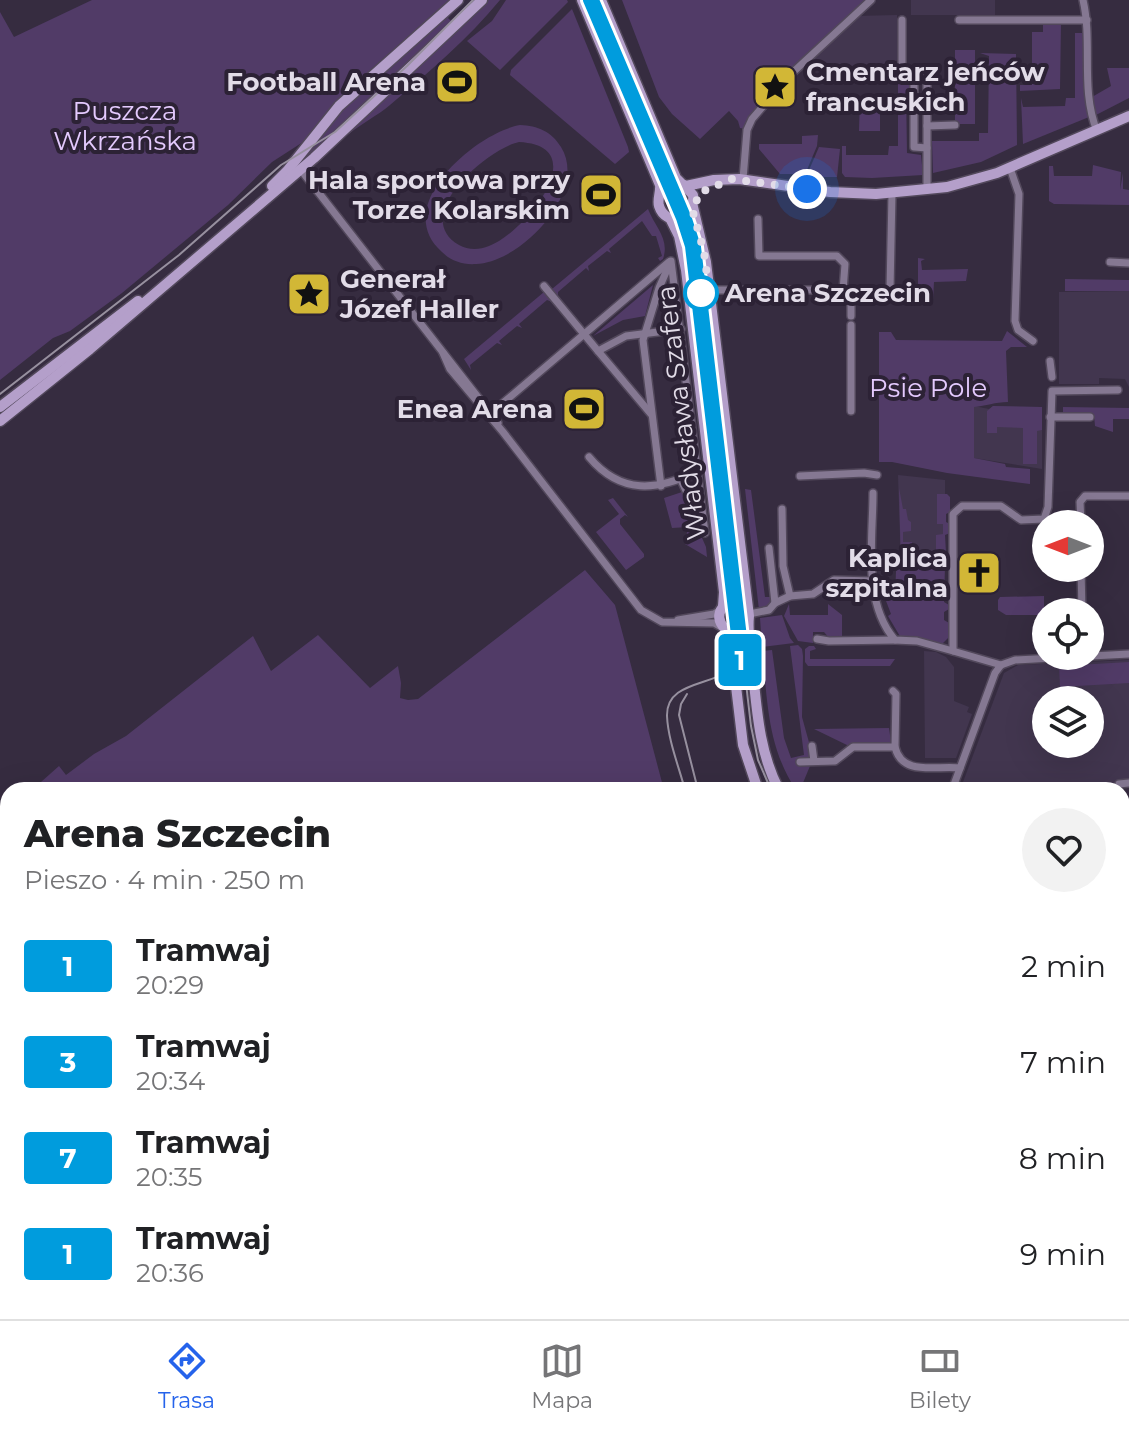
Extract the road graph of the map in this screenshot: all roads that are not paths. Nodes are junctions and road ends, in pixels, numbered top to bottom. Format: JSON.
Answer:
{"nodes":[{"id":1,"x":458,"y":0,"type":"edge"},
{"id":2,"x":482,"y":0,"type":"edge"},
{"id":3,"x":582,"y":0,"type":"edge"},
{"id":4,"x":601,"y":0,"type":"edge"},
{"id":5,"x":871,"y":0,"type":"edge"},
{"id":6,"x":1083,"y":0,"type":"edge"},
{"id":7,"x":902,"y":20,"type":"dead end"},
{"id":8,"x":959,"y":20,"type":"dead end"},
{"id":9,"x":1087,"y":20,"type":"junction"},
{"id":10,"x":902,"y":70,"type":"junction"},
{"id":11,"x":847,"y":75,"type":"dead end"},
{"id":12,"x":914,"y":75,"type":"junction"},
{"id":13,"x":1129,"y":116,"type":"edge"},
{"id":14,"x":955,"y":125,"type":"dead end"},
{"id":15,"x":927,"y":126,"type":"junction"},
{"id":16,"x":1097,"y":131,"type":"junction"},
{"id":17,"x":927,"y":148,"type":"junction"},
{"id":18,"x":304,"y":150,"type":"junction"},
{"id":19,"x":1010,"y":168,"type":"junction"},
{"id":20,"x":301,"y":170,"type":"junction"},
{"id":21,"x":285,"y":173,"type":"junction"},
{"id":22,"x":729,"y":179,"type":"junction"},
{"id":23,"x":743,"y":179,"type":"junction"},
{"id":24,"x":684,"y":185,"type":"junction"},
{"id":25,"x":927,"y":190,"type":"junction"},
{"id":26,"x":660,"y":193,"type":"junction"},
{"id":27,"x":892,"y":194,"type":"junction"},
{"id":28,"x":694,"y":205,"type":"junction"},
{"id":29,"x":670,"y":218,"type":"junction"},
{"id":30,"x":758,"y":219,"type":"dead end"},
{"id":31,"x":671,"y":261,"type":"junction"},
{"id":32,"x":1110,"y":262,"type":"dead end"},
{"id":33,"x":1129,"y":263,"type":"edge"},
{"id":34,"x":544,"y":286,"type":"dead end"},
{"id":35,"x":709,"y":290,"type":"junction"},
{"id":36,"x":847,"y":293,"type":"junction"},
{"id":37,"x":681,"y":329,"type":"junction"},
{"id":38,"x":645,"y":333,"type":"junction"},
{"id":39,"x":584,"y":334,"type":"junction"},
{"id":40,"x":93,"y":340,"type":"junction"},
{"id":41,"x":1033,"y":341,"type":"dead end"},
{"id":42,"x":598,"y":351,"type":"junction"},
{"id":43,"x":1050,"y":361,"type":"dead end"},
{"id":44,"x":60,"y":367,"type":"junction"},
{"id":45,"x":1052,"y":377,"type":"dead end"},
{"id":46,"x":1118,"y":390,"type":"dead end"},
{"id":47,"x":503,"y":403,"type":"dead end"},
{"id":48,"x":0,"y":407,"type":"edge"},
{"id":49,"x":851,"y":411,"type":"dead end"},
{"id":50,"x":652,"y":415,"type":"junction"},
{"id":51,"x":1050,"y":417,"type":"junction"},
{"id":52,"x":1090,"y":417,"type":"dead end"},
{"id":53,"x":0,"y":421,"type":"edge"},
{"id":54,"x":589,"y":457,"type":"dead end"},
{"id":55,"x":698,"y":471,"type":"junction"},
{"id":56,"x":800,"y":476,"type":"dead end"},
{"id":57,"x":681,"y":480,"type":"junction"},
{"id":58,"x":661,"y":486,"type":"junction"},
{"id":59,"x":1129,"y":496,"type":"edge"},
{"id":60,"x":782,"y":509,"type":"dead end"},
{"id":61,"x":1080,"y":510,"type":"edge"},
{"id":62,"x":769,"y":548,"type":"dead end"},
{"id":63,"x":873,"y":581,"type":"junction"},
{"id":64,"x":790,"y":596,"type":"junction"},
{"id":65,"x":775,"y":603,"type":"junction"},
{"id":66,"x":722,"y":608,"type":"junction"},
{"id":67,"x":748,"y":616,"type":"junction"},
{"id":68,"x":668,"y":623,"type":"junction"},
{"id":69,"x":725,"y":629,"type":"junction"},
{"id":70,"x":817,"y":639,"type":"dead end"},
{"id":71,"x":895,"y":640,"type":"junction"},
{"id":72,"x":953,"y":651,"type":"junction"},
{"id":73,"x":1129,"y":654,"type":"edge"},
{"id":74,"x":1104,"y":655,"type":"edge"},
{"id":75,"x":1032,"y":659,"type":"edge"},
{"id":76,"x":1001,"y":665,"type":"junction"},
{"id":77,"x":893,"y":691,"type":"dead end"},
{"id":78,"x":812,"y":746,"type":"dead end"},
{"id":79,"x":895,"y":747,"type":"junction"},
{"id":80,"x":814,"y":761,"type":"junction"},
{"id":81,"x":800,"y":762,"type":"dead end"},
{"id":82,"x":960,"y":768,"type":"junction"},
{"id":83,"x":756,"y":782,"type":"edge"},
{"id":84,"x":775,"y":782,"type":"edge"},
{"id":85,"x":955,"y":782,"type":"edge"}],
"edges":[{"from":1,"to":18,"type":"main road"},
{"from":2,"to":20,"type":"main road"},
{"from":3,"to":26,"type":"main road"},
{"from":4,"to":24,"type":"main road"},
{"from":5,"to":23,"type":"street"},
{"from":6,"to":9,"type":"street"},
{"from":7,"to":10,"type":"street"},
{"from":8,"to":9,"type":"street"},
{"from":9,"to":16,"type":"street"},
{"from":10,"to":11,"type":"street"},
{"from":10,"to":12,"type":"street"},
{"from":12,"to":15,"type":"street"},
{"from":12,"to":17,"type":"street"},
{"from":13,"to":16,"type":"main road"},
{"from":14,"to":15,"type":"street"},
{"from":15,"to":17,"type":"street"},
{"from":16,"to":19,"type":"main road"},
{"from":17,"to":25,"type":"street"},
{"from":18,"to":20,"type":"street"},
{"from":18,"to":21,"type":"main road"},
{"from":19,"to":25,"type":"main road"},
{"from":19,"to":41,"type":"street"},
{"from":20,"to":21,"type":"street"},
{"from":20,"to":40,"type":"main road"},
{"from":20,"to":68,"type":"street"},
{"from":21,"to":40,"type":"main road"},
{"from":22,"to":23,"type":"main road"},
{"from":22,"to":24,"type":"main road"},
{"from":22,"to":28,"type":"main road"},
{"from":23,"to":27,"type":"main road"},
{"from":24,"to":26,"type":"main road"},
{"from":24,"to":28,"type":"main road"},
{"from":25,"to":27,"type":"main road"},
{"from":26,"to":29,"type":"main road"},
{"from":27,"to":36,"type":"street","name":"Władysława Szafera"},
{"from":28,"to":29,"type":"main road"},
{"from":28,"to":35,"type":"main road","name":"Władysława Szafera"},
{"from":29,"to":66,"type":"main road","name":"Władysława Szafera"},
{"from":30,"to":36,"type":"street"},
{"from":31,"to":37,"type":"street"},
{"from":31,"to":38,"type":"street"},
{"from":31,"to":39,"type":"street"},
{"from":32,"to":33,"type":"street"},
{"from":34,"to":39,"type":"street"},
{"from":35,"to":36,"type":"street","name":"Władysława Szafera"},
{"from":35,"to":67,"type":"main road","name":"Władysława Szafera"},
{"from":36,"to":49,"type":"street"},
{"from":37,"to":38,"type":"street"},
{"from":37,"to":55,"type":"street"},
{"from":38,"to":42,"type":"street"},
{"from":38,"to":50,"type":"street"},
{"from":39,"to":42,"type":"street"},
{"from":39,"to":47,"type":"street"},
{"from":40,"to":44,"type":"main road"},
{"from":42,"to":50,"type":"street"},
{"from":43,"to":45,"type":"street"},
{"from":44,"to":48,"type":"main road"},
{"from":44,"to":53,"type":"main road"},
{"from":46,"to":51,"type":"street"},
{"from":50,"to":58,"type":"street"},
{"from":51,"to":52,"type":"street"},
{"from":51,"to":72,"type":"street"},
{"from":54,"to":58,"type":"street"},
{"from":55,"to":57,"type":"street"},
{"from":55,"to":57,"type":"street"},
{"from":56,"to":63,"type":"street"},
{"from":57,"to":58,"type":"street"},
{"from":59,"to":61,"type":"street"},
{"from":60,"to":64,"type":"street"},
{"from":62,"to":65,"type":"street"},
{"from":63,"to":64,"type":"street"},
{"from":63,"to":71,"type":"street"},
{"from":64,"to":65,"type":"street"},
{"from":65,"to":67,"type":"street"},
{"from":66,"to":67,"type":"main road"},
{"from":66,"to":68,"type":"street"},
{"from":66,"to":69,"type":"main road"},
{"from":67,"to":69,"type":"main road"},
{"from":67,"to":84,"type":"main road","name":"Władysława Szafera"},
{"from":68,"to":69,"type":"street"},
{"from":69,"to":83,"type":"main road"},
{"from":70,"to":71,"type":"street"},
{"from":71,"to":72,"type":"street"},
{"from":72,"to":76,"type":"street"},
{"from":73,"to":74,"type":"street"},
{"from":75,"to":76,"type":"street"},
{"from":76,"to":82,"type":"street"},
{"from":77,"to":79,"type":"street"},
{"from":78,"to":80,"type":"street"},
{"from":79,"to":80,"type":"street"},
{"from":79,"to":82,"type":"street"},
{"from":80,"to":81,"type":"street"},
{"from":82,"to":85,"type":"street"}]}
